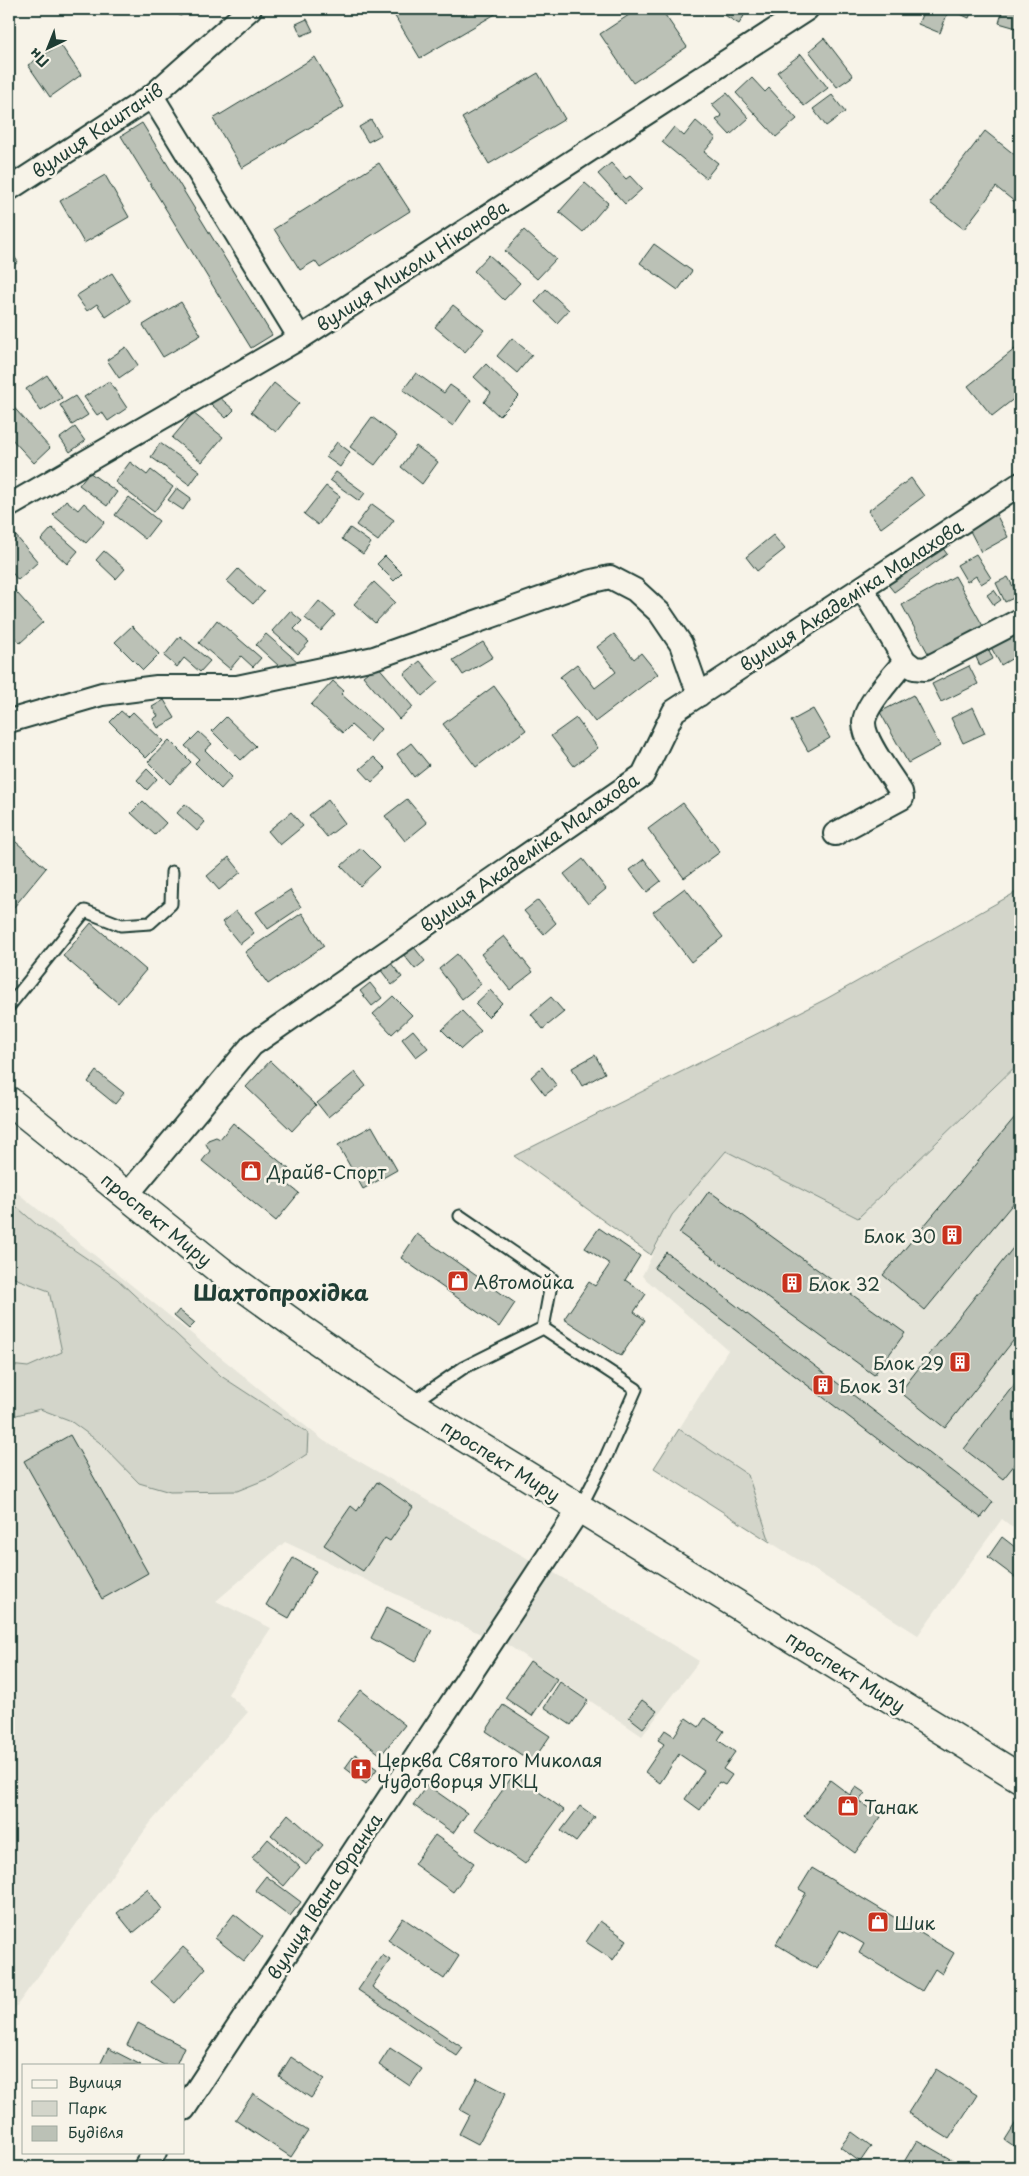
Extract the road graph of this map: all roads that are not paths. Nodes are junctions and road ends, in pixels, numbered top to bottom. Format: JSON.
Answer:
{"nodes":[{"id":1,"x":250,"y":9,"type":"edge"},
{"id":2,"x":806,"y":9,"type":"edge"},
{"id":3,"x":152,"y":96,"type":"junction"},
{"id":4,"x":9,"y":189,"type":"edge"},
{"id":5,"x":300,"y":338,"type":"junction"},
{"id":6,"x":1020,"y":484,"type":"edge"},
{"id":7,"x":9,"y":506,"type":"edge"},
{"id":8,"x":862,"y":588,"type":"junction"},
{"id":9,"x":1020,"y":620,"type":"edge"},
{"id":10,"x":905,"y":661,"type":"junction"},
{"id":11,"x":699,"y":695,"type":"junction"},
{"id":12,"x":9,"y":721,"type":"edge"},
{"id":13,"x":835,"y":834,"type":"dead end"},
{"id":14,"x":172,"y":872,"type":"dead end"},
{"id":15,"x":9,"y":1006,"type":"edge"},
{"id":16,"x":9,"y":1101,"type":"edge"},
{"id":17,"x":127,"y":1195,"type":"junction"},
{"id":18,"x":460,"y":1216,"type":"dead end"},
{"id":19,"x":543,"y":1328,"type":"junction"},
{"id":20,"x":410,"y":1404,"type":"junction"},
{"id":21,"x":580,"y":1508,"type":"junction"},
{"id":22,"x":1020,"y":1778,"type":"edge"},
{"id":23,"x":185,"y":2107,"type":"edge"},
{"id":24,"x":154,"y":2154,"type":"edge"},
{"id":25,"x":145,"y":2167,"type":"edge"}],
"edges":[{"from":1,"to":3,"type":"street","name":"вулиця Каштанів"},
{"from":2,"to":5,"type":"street","name":"вулиця Миколи Ніконова"},
{"from":3,"to":4,"type":"street","name":"вулиця Каштанів"},
{"from":3,"to":5,"type":"street"},
{"from":5,"to":7,"type":"street","name":"вулиця Миколи Ніконова"},
{"from":6,"to":8,"type":"street","name":"вулиця Академіка Малахова"},
{"from":8,"to":10,"type":"street"},
{"from":8,"to":11,"type":"street","name":"вулиця Академіка Малахова"},
{"from":9,"to":10,"type":"street"},
{"from":10,"to":13,"type":"street"},
{"from":11,"to":12,"type":"street"},
{"from":11,"to":17,"type":"street","name":"вулиця Академіка Малахова"},
{"from":14,"to":15,"type":"lane"},
{"from":16,"to":17,"type":"main road","name":"проспект Миру"},
{"from":17,"to":20,"type":"main road","name":"проспект Миру"},
{"from":18,"to":19,"type":"lane"},
{"from":19,"to":20,"type":"lane"},
{"from":19,"to":21,"type":"lane"},
{"from":20,"to":21,"type":"main road","name":"проспект Миру"},
{"from":21,"to":22,"type":"main road","name":"проспект Миру"},
{"from":21,"to":23,"type":"street","name":"вулиця Івана Франка"},
{"from":24,"to":25,"type":"street"}]}
